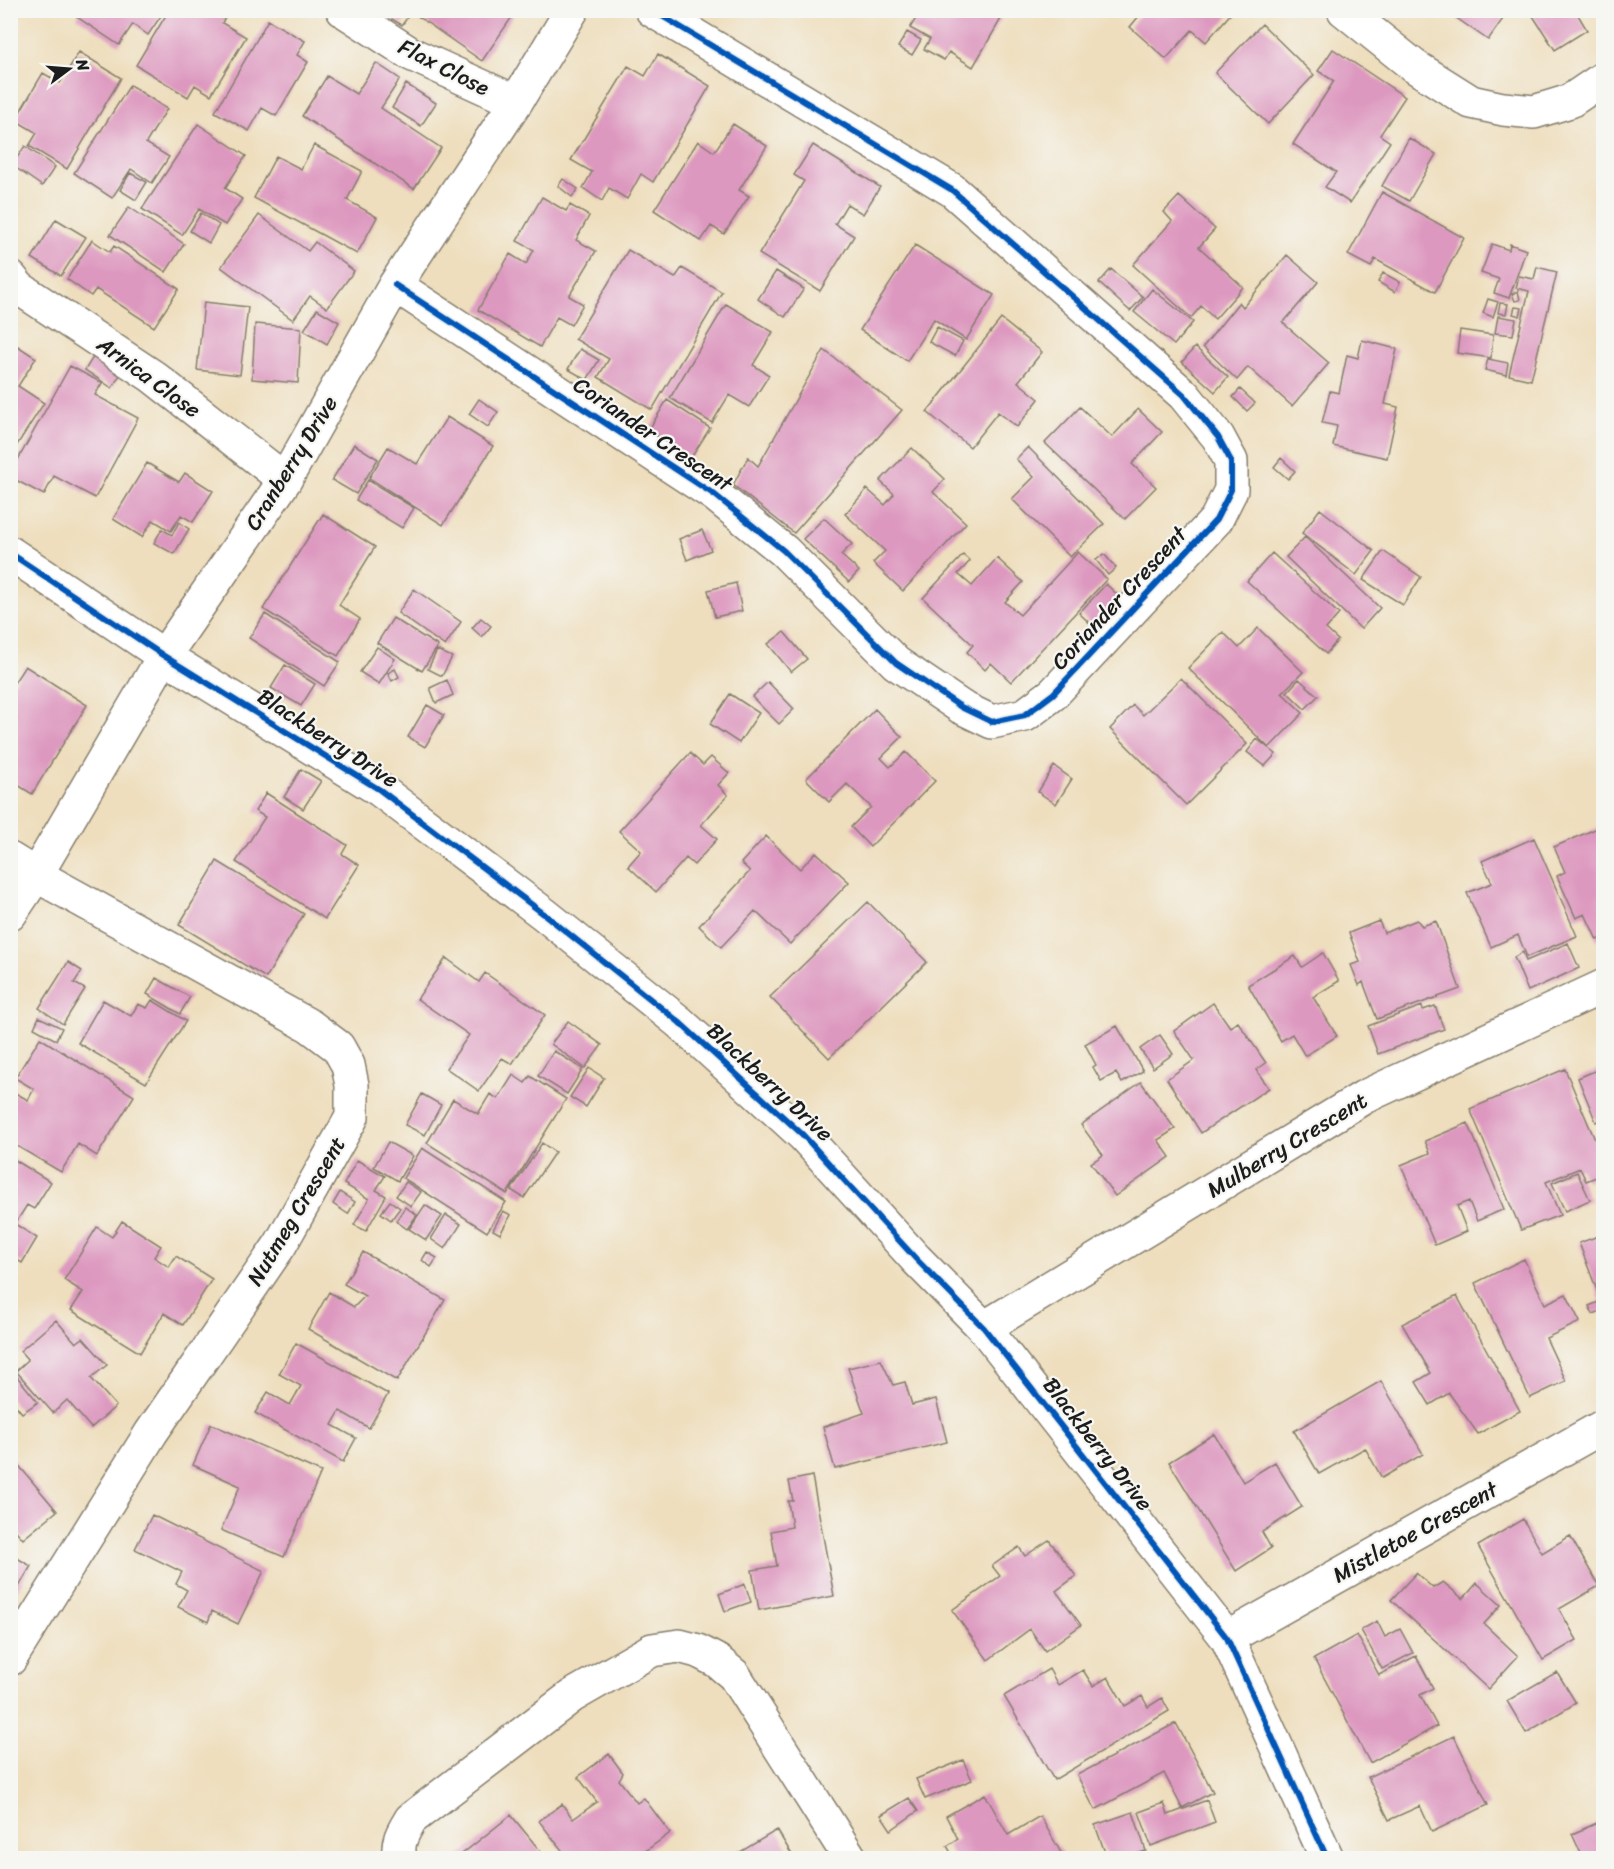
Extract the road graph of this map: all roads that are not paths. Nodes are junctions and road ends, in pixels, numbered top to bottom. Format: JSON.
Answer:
{"nodes":[{"id":1,"x":343,"y":10,"type":"edge"},
{"id":2,"x":572,"y":10,"type":"edge"},
{"id":3,"x":652,"y":10,"type":"edge"},
{"id":4,"x":1344,"y":10,"type":"edge"},
{"id":5,"x":1604,"y":78,"type":"edge"},
{"id":6,"x":516,"y":102,"type":"junction"},
{"id":7,"x":10,"y":278,"type":"edge"},
{"id":8,"x":396,"y":285,"type":"junction"},
{"id":9,"x":285,"y":480,"type":"junction"},
{"id":10,"x":10,"y":554,"type":"edge"},
{"id":11,"x":164,"y":656,"type":"junction"},
{"id":12,"x":23,"y":867,"type":"edge"},
{"id":13,"x":10,"y":915,"type":"edge"},
{"id":14,"x":1604,"y":986,"type":"edge"},
{"id":15,"x":984,"y":1328,"type":"junction"},
{"id":16,"x":1604,"y":1426,"type":"edge"},
{"id":17,"x":1227,"y":1638,"type":"junction"},
{"id":18,"x":10,"y":1659,"type":"edge"},
{"id":19,"x":400,"y":1858,"type":"edge"},
{"id":20,"x":850,"y":1858,"type":"edge"},
{"id":21,"x":1327,"y":1858,"type":"edge"}],
"edges":[{"from":1,"to":6,"type":"street","name":"Flax Close"},
{"from":2,"to":6,"type":"street","name":"Cranberry Drive"},
{"from":3,"to":8,"type":"street","name":"Coriander Crescent"},
{"from":4,"to":5,"type":"street"},
{"from":6,"to":8,"type":"street","name":"Cranberry Drive"},
{"from":7,"to":9,"type":"street","name":"Arnica Close"},
{"from":8,"to":9,"type":"street","name":"Cranberry Drive"},
{"from":9,"to":11,"type":"street","name":"Cranberry Drive"},
{"from":10,"to":11,"type":"street","name":"Blackberry Drive"},
{"from":11,"to":12,"type":"street","name":"Cranberry Drive"},
{"from":11,"to":15,"type":"street","name":"Blackberry Drive"},
{"from":12,"to":13,"type":"street","name":"Cranberry Drive"},
{"from":12,"to":18,"type":"street","name":"Nutmeg Crescent"},
{"from":14,"to":15,"type":"street","name":"Mulberry Crescent"},
{"from":15,"to":17,"type":"street","name":"Blackberry Drive"},
{"from":16,"to":17,"type":"street","name":"Mistletoe Crescent"},
{"from":17,"to":21,"type":"street","name":"Blackberry Drive"},
{"from":19,"to":20,"type":"street"}]}
